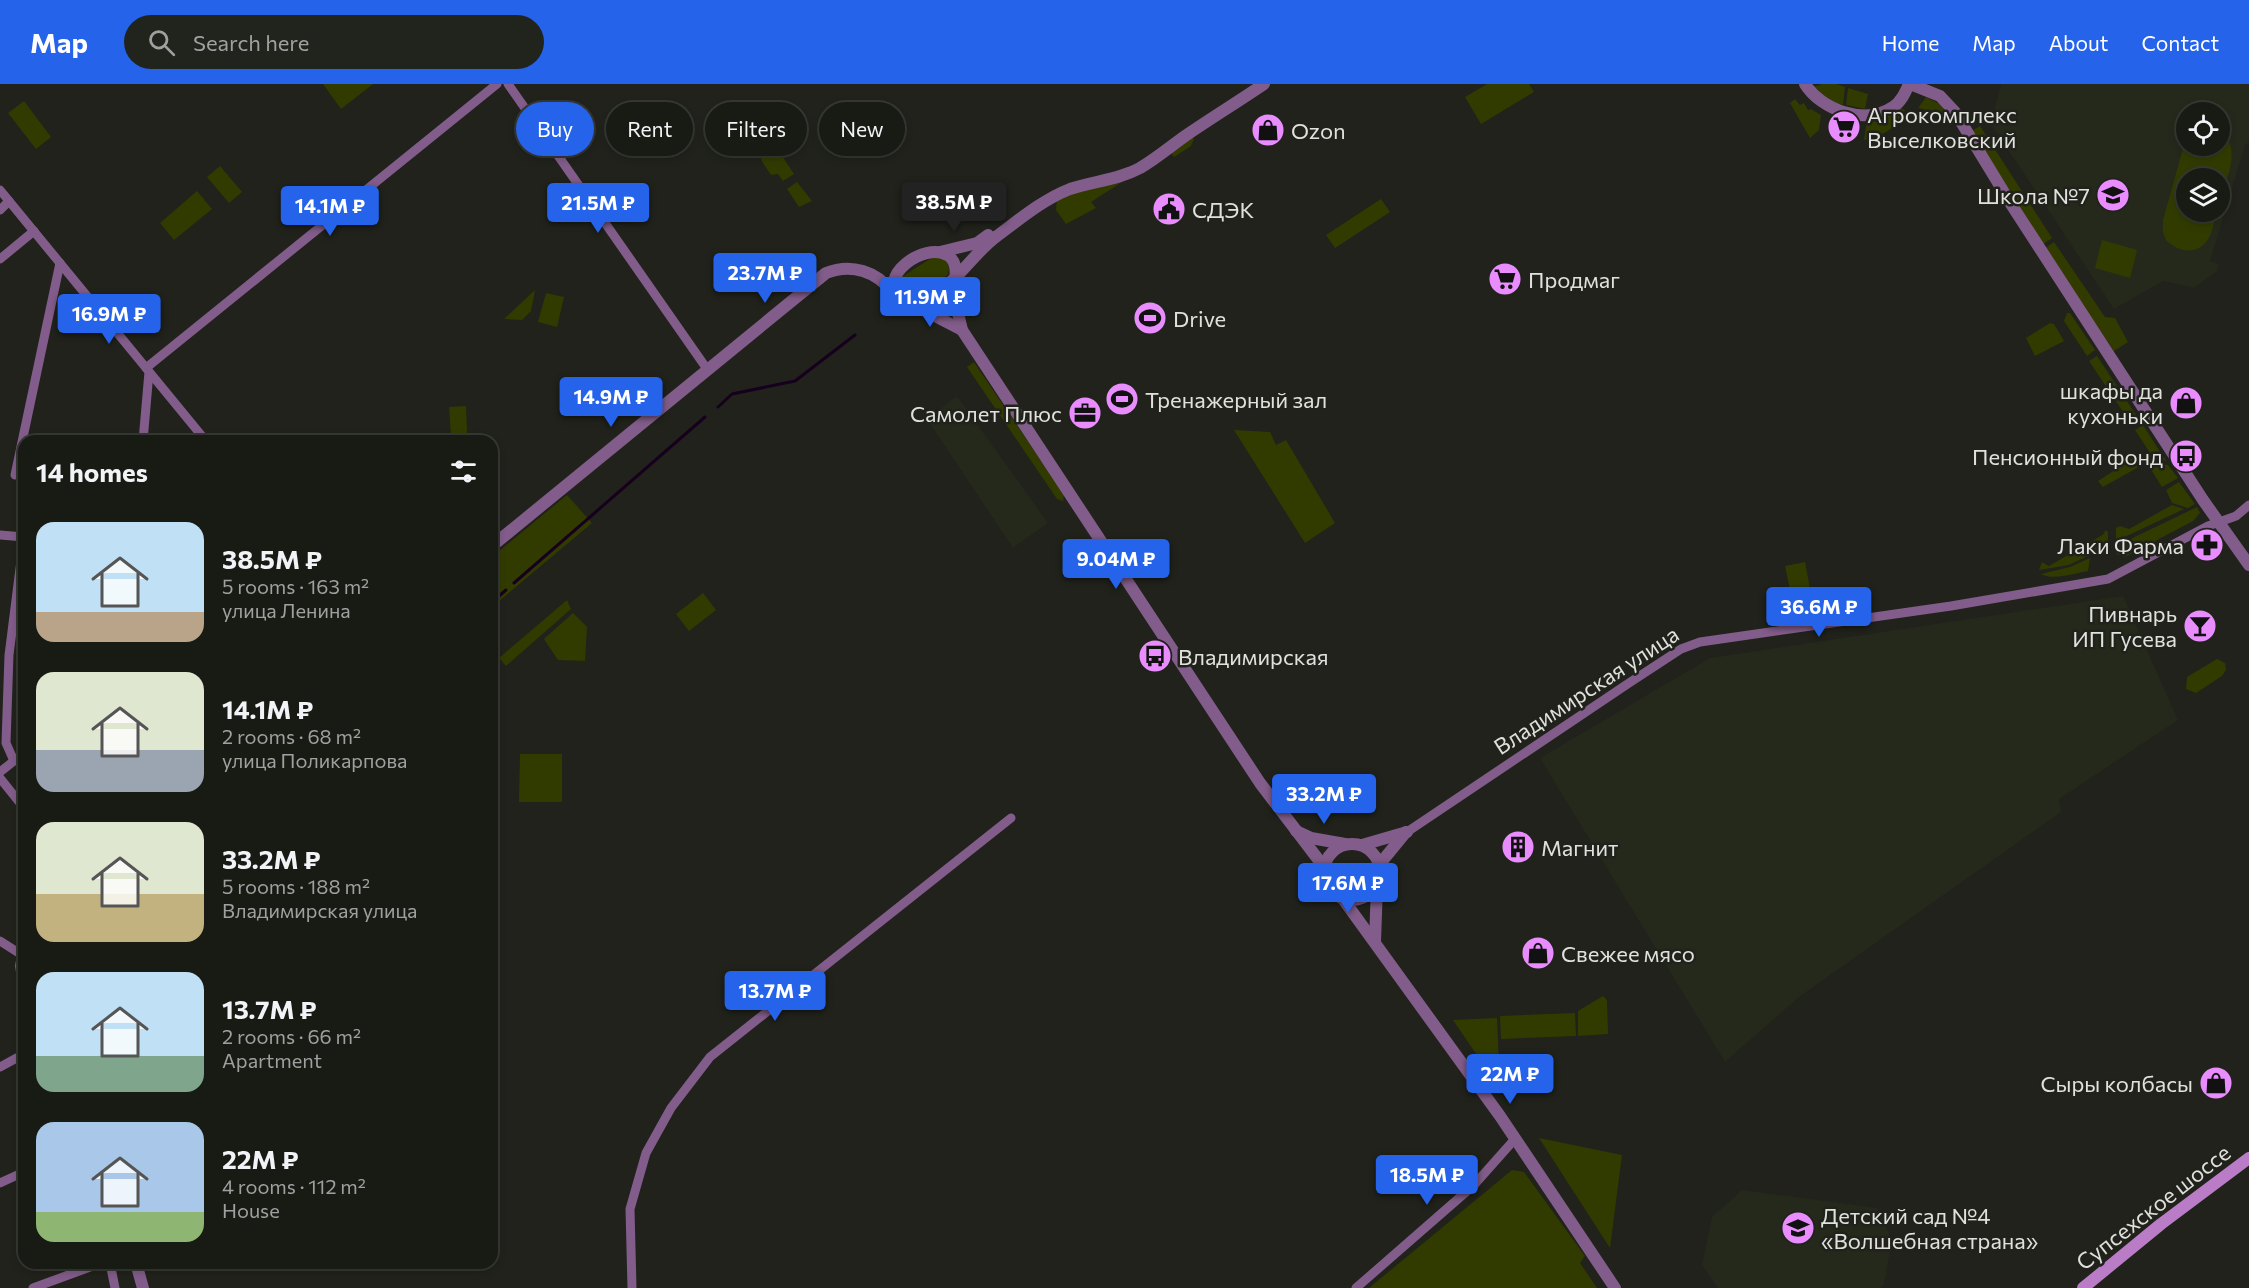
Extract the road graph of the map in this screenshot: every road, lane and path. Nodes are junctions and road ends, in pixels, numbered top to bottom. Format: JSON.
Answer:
{"nodes":[{"id":1,"x":497,"y":84,"type":"edge"},
{"id":2,"x":508,"y":84,"type":"edge"},
{"id":3,"x":1252,"y":84,"type":"edge"},
{"id":4,"x":1264,"y":84,"type":"edge"},
{"id":5,"x":1805,"y":84,"type":"edge"},
{"id":6,"x":1909,"y":84,"type":"edge"},
{"id":7,"x":0,"y":190,"type":"edge"},
{"id":8,"x":9,"y":201,"type":"junction"},
{"id":9,"x":0,"y":210,"type":"edge"},
{"id":10,"x":34,"y":231,"type":"junction"},
{"id":11,"x":939,"y":252,"type":"junction"},
{"id":12,"x":0,"y":259,"type":"edge"},
{"id":13,"x":60,"y":263,"type":"junction"},
{"id":14,"x":900,"y":268,"type":"junction"},
{"id":15,"x":877,"y":277,"type":"junction"},
{"id":16,"x":955,"y":277,"type":"junction"},
{"id":17,"x":893,"y":293,"type":"junction"},
{"id":18,"x":910,"y":303,"type":"junction"},
{"id":19,"x":962,"y":330,"type":"junction"},
{"id":20,"x":707,"y":369,"type":"junction"},
{"id":21,"x":148,"y":370,"type":"junction"},
{"id":22,"x":23,"y":435,"type":"edge"},
{"id":23,"x":143,"y":435,"type":"edge"},
{"id":24,"x":201,"y":435,"type":"edge"},
{"id":25,"x":18,"y":461,"type":"edge"},
{"id":26,"x":15,"y":475,"type":"dead end"},
{"id":27,"x":2249,"y":505,"type":"edge"},
{"id":28,"x":2219,"y":523,"type":"junction"},
{"id":29,"x":0,"y":535,"type":"edge"},
{"id":30,"x":18,"y":536,"type":"edge"},
{"id":31,"x":498,"y":541,"type":"edge"},
{"id":32,"x":2249,"y":565,"type":"edge"},
{"id":33,"x":18,"y":584,"type":"edge"},
{"id":34,"x":18,"y":758,"type":"edge"},
{"id":35,"x":14,"y":761,"type":"junction"},
{"id":36,"x":0,"y":772,"type":"edge"},
{"id":37,"x":0,"y":778,"type":"edge"},
{"id":38,"x":18,"y":800,"type":"edge"},
{"id":39,"x":1011,"y":818,"type":"dead end"},
{"id":40,"x":1295,"y":831,"type":"junction"},
{"id":41,"x":1407,"y":832,"type":"junction"},
{"id":42,"x":1347,"y":844,"type":"junction"},
{"id":43,"x":1362,"y":845,"type":"junction"},
{"id":44,"x":1379,"y":865,"type":"junction"},
{"id":45,"x":1324,"y":867,"type":"junction"},
{"id":46,"x":1377,"y":884,"type":"junction"},
{"id":47,"x":1343,"y":898,"type":"junction"},
{"id":48,"x":0,"y":941,"type":"edge"},
{"id":49,"x":1375,"y":942,"type":"junction"},
{"id":50,"x":18,"y":950,"type":"edge"},
{"id":51,"x":18,"y":1057,"type":"edge"},
{"id":52,"x":0,"y":1067,"type":"edge"},
{"id":53,"x":1514,"y":1140,"type":"junction"},
{"id":54,"x":2249,"y":1158,"type":"edge"},
{"id":55,"x":18,"y":1175,"type":"edge"},
{"id":56,"x":0,"y":1183,"type":"edge"},
{"id":57,"x":85,"y":1269,"type":"edge"},
{"id":58,"x":111,"y":1269,"type":"edge"},
{"id":59,"x":138,"y":1269,"type":"edge"},
{"id":60,"x":33,"y":1288,"type":"edge"},
{"id":61,"x":115,"y":1288,"type":"edge"},
{"id":62,"x":143,"y":1288,"type":"edge"},
{"id":63,"x":632,"y":1288,"type":"edge"},
{"id":64,"x":1356,"y":1288,"type":"edge"},
{"id":65,"x":1615,"y":1288,"type":"edge"},
{"id":66,"x":2083,"y":1288,"type":"edge"}],
"edges":[{"from":1,"to":21,"type":"street"},
{"from":2,"to":20,"type":"street"},
{"from":3,"to":11,"type":"street"},
{"from":4,"to":16,"type":"street"},
{"from":5,"to":6,"type":"street"},
{"from":6,"to":28,"type":"street"},
{"from":7,"to":8,"type":"street"},
{"from":8,"to":9,"type":"street"},
{"from":8,"to":10,"type":"street"},
{"from":10,"to":12,"type":"street"},
{"from":10,"to":13,"type":"street"},
{"from":11,"to":14,"type":"street"},
{"from":11,"to":16,"type":"street"},
{"from":13,"to":21,"type":"street"},
{"from":13,"to":22,"type":"street"},
{"from":14,"to":15,"type":"street"},
{"from":14,"to":17,"type":"street"},
{"from":15,"to":17,"type":"street"},
{"from":15,"to":20,"type":"street"},
{"from":16,"to":18,"type":"street"},
{"from":16,"to":19,"type":"street"},
{"from":17,"to":18,"type":"street"},
{"from":18,"to":19,"type":"street"},
{"from":19,"to":40,"type":"street"},
{"from":20,"to":31,"type":"street"},
{"from":21,"to":23,"type":"street"},
{"from":21,"to":24,"type":"street"},
{"from":25,"to":26,"type":"street"},
{"from":27,"to":28,"type":"street","name":"Владимирская улица"},
{"from":28,"to":32,"type":"street"},
{"from":28,"to":41,"type":"street","name":"Владимирская улица"},
{"from":29,"to":30,"type":"street"},
{"from":33,"to":35,"type":"street"},
{"from":34,"to":35,"type":"street"},
{"from":35,"to":36,"type":"street"},
{"from":37,"to":38,"type":"street"},
{"from":39,"to":63,"type":"street"},
{"from":40,"to":42,"type":"street"},
{"from":40,"to":45,"type":"street"},
{"from":41,"to":43,"type":"street","name":"Владимирская улица"},
{"from":41,"to":44,"type":"street","name":"Владимирская улица"},
{"from":42,"to":43,"type":"street"},
{"from":42,"to":45,"type":"street"},
{"from":43,"to":44,"type":"street"},
{"from":44,"to":46,"type":"street"},
{"from":45,"to":47,"type":"street"},
{"from":46,"to":47,"type":"street"},
{"from":46,"to":49,"type":"street"},
{"from":47,"to":49,"type":"street"},
{"from":48,"to":50,"type":"street"},
{"from":49,"to":53,"type":"street"},
{"from":51,"to":52,"type":"street"},
{"from":53,"to":64,"type":"street"},
{"from":53,"to":65,"type":"street"},
{"from":54,"to":66,"type":"main road","name":"Супсехское шоссе"},
{"from":55,"to":56,"type":"street"},
{"from":57,"to":60,"type":"street"},
{"from":58,"to":61,"type":"street"},
{"from":59,"to":62,"type":"street"}]}
